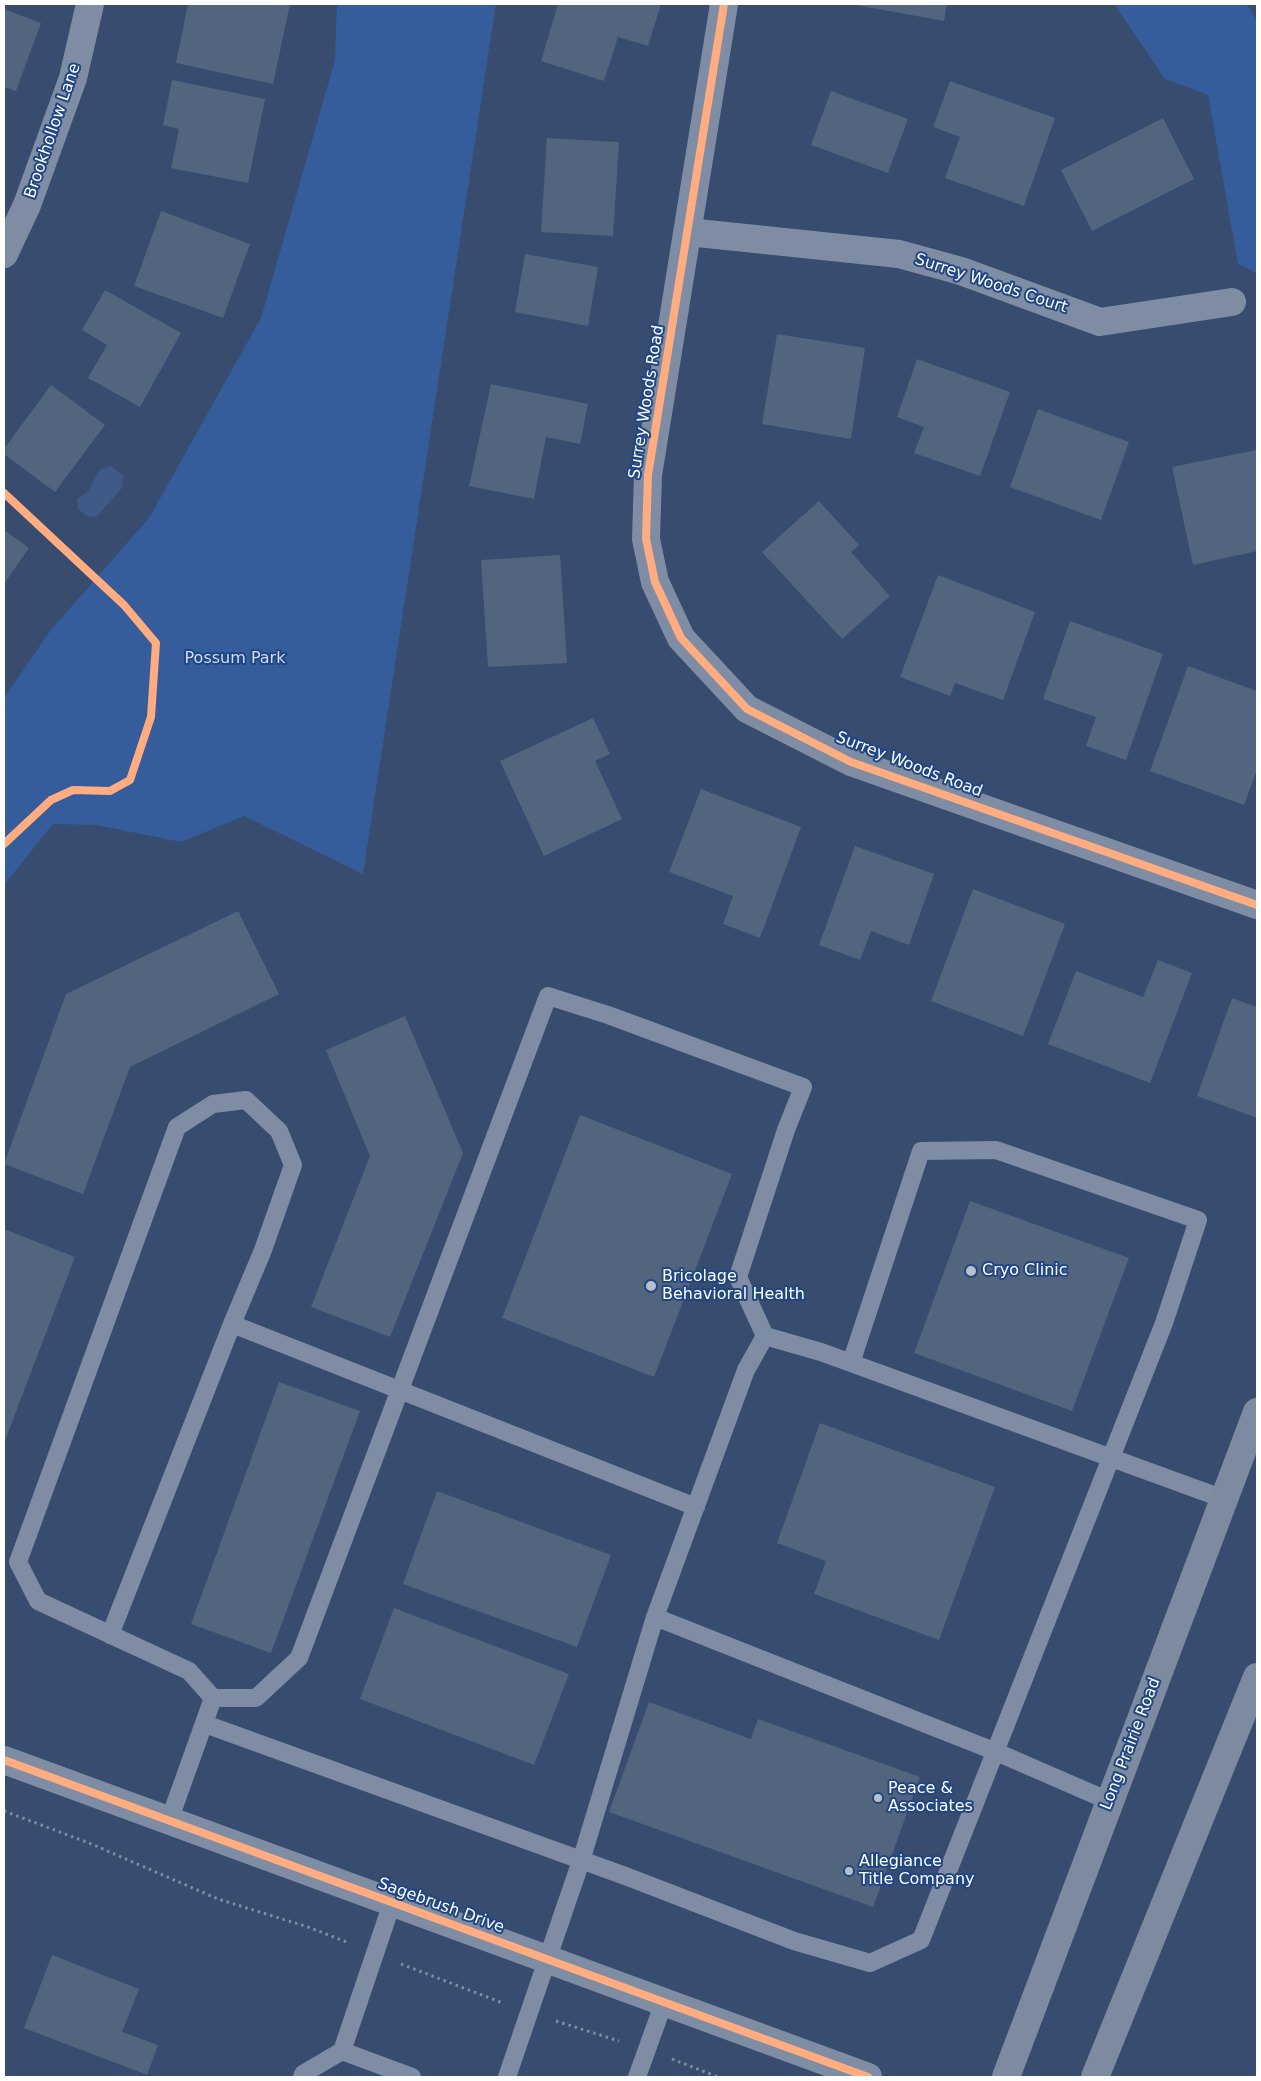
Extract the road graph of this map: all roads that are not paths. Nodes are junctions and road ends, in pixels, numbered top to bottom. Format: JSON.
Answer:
{"nodes":[{"id":1,"x":90,"y":4,"type":"edge"},
{"id":2,"x":724,"y":4,"type":"edge"},
{"id":3,"x":688,"y":232,"type":"junction"},
{"id":4,"x":4,"y":254,"type":"edge"},
{"id":5,"x":1232,"y":302,"type":"dead end"},
{"id":6,"x":1257,"y":905,"type":"edge"},
{"id":7,"x":232,"y":1324,"type":"junction"},
{"id":8,"x":765,"y":1336,"type":"junction"},
{"id":9,"x":851,"y":1363,"type":"junction"},
{"id":10,"x":399,"y":1390,"type":"junction"},
{"id":11,"x":1257,"y":1412,"type":"edge"},
{"id":12,"x":1111,"y":1458,"type":"junction"},
{"id":13,"x":1224,"y":1499,"type":"junction"},
{"id":14,"x":696,"y":1507,"type":"junction"},
{"id":15,"x":655,"y":1617,"type":"junction"},
{"id":16,"x":110,"y":1635,"type":"junction"},
{"id":17,"x":1257,"y":1677,"type":"edge"},
{"id":18,"x":213,"y":1698,"type":"junction"},
{"id":19,"x":205,"y":1724,"type":"junction"},
{"id":20,"x":994,"y":1751,"type":"junction"},
{"id":21,"x":4,"y":1760,"type":"edge"},
{"id":22,"x":1109,"y":1801,"type":"junction"},
{"id":23,"x":169,"y":1821,"type":"junction"},
{"id":24,"x":581,"y":1861,"type":"junction"},
{"id":25,"x":392,"y":1902,"type":"junction"},
{"id":26,"x":547,"y":1960,"type":"junction"},
{"id":27,"x":664,"y":2002,"type":"junction"},
{"id":28,"x":342,"y":2052,"type":"junction"},
{"id":29,"x":836,"y":2072,"type":"edge"},
{"id":30,"x":302,"y":2077,"type":"edge"},
{"id":31,"x":412,"y":2077,"type":"edge"},
{"id":32,"x":507,"y":2077,"type":"edge"},
{"id":33,"x":637,"y":2077,"type":"edge"},
{"id":34,"x":868,"y":2077,"type":"edge"},
{"id":35,"x":1006,"y":2077,"type":"edge"},
{"id":36,"x":1096,"y":2077,"type":"edge"}],
"edges":[{"from":1,"to":4,"type":"street","name":"Brookhollow Lane"},
{"from":2,"to":3,"type":"street","name":"Surrey Woods Road"},
{"from":3,"to":5,"type":"street","name":"Surrey Woods Court"},
{"from":3,"to":6,"type":"street","name":"Surrey Woods Road"},
{"from":7,"to":10,"type":"lane"},
{"from":7,"to":16,"type":"lane"},
{"from":7,"to":16,"type":"lane"},
{"from":8,"to":9,"type":"lane"},
{"from":8,"to":10,"type":"lane"},
{"from":8,"to":14,"type":"lane"},
{"from":9,"to":12,"type":"lane"},
{"from":9,"to":12,"type":"lane"},
{"from":10,"to":14,"type":"lane"},
{"from":10,"to":18,"type":"lane"},
{"from":11,"to":13,"type":"main road","name":"Long Prairie Road"},
{"from":12,"to":13,"type":"lane"},
{"from":12,"to":20,"type":"lane"},
{"from":13,"to":22,"type":"main road","name":"Long Prairie Road"},
{"from":14,"to":15,"type":"lane"},
{"from":15,"to":20,"type":"lane"},
{"from":15,"to":24,"type":"lane"},
{"from":16,"to":18,"type":"lane"},
{"from":17,"to":36,"type":"main road"},
{"from":18,"to":19,"type":"lane"},
{"from":19,"to":23,"type":"lane"},
{"from":19,"to":24,"type":"lane"},
{"from":20,"to":22,"type":"lane"},
{"from":20,"to":24,"type":"lane"},
{"from":21,"to":23,"type":"street","name":"Sagebrush Drive"},
{"from":22,"to":35,"type":"main road","name":"Long Prairie Road"},
{"from":23,"to":25,"type":"street","name":"Sagebrush Drive"},
{"from":24,"to":26,"type":"lane"},
{"from":25,"to":26,"type":"street","name":"Sagebrush Drive"},
{"from":25,"to":28,"type":"lane"},
{"from":26,"to":27,"type":"street","name":"Sagebrush Drive"},
{"from":26,"to":32,"type":"lane"},
{"from":27,"to":29,"type":"street","name":"Sagebrush Drive"},
{"from":27,"to":33,"type":"lane"},
{"from":28,"to":30,"type":"lane"},
{"from":28,"to":31,"type":"lane"},
{"from":29,"to":34,"type":"street","name":"Sagebrush Drive"}]}
